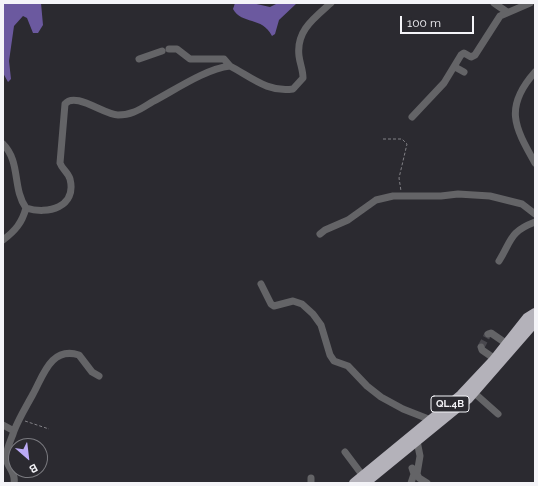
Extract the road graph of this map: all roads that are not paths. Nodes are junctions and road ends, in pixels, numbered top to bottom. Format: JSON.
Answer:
{"nodes":[{"id":1,"x":331,"y":3,"type":"edge"},
{"id":2,"x":494,"y":3,"type":"edge"},
{"id":3,"x":530,"y":3,"type":"edge"},
{"id":4,"x":507,"y":12,"type":"junction"},
{"id":5,"x":139,"y":59,"type":"dead end"},
{"id":6,"x":230,"y":66,"type":"junction"},
{"id":7,"x":451,"y":68,"type":"junction"},
{"id":8,"x":464,"y":72,"type":"dead end"},
{"id":9,"x":535,"y":72,"type":"edge"},
{"id":10,"x":412,"y":117,"type":"dead end"},
{"id":11,"x":3,"y":144,"type":"edge"},
{"id":12,"x":532,"y":152,"type":"edge"},
{"id":13,"x":535,"y":163,"type":"edge"},
{"id":14,"x":26,"y":208,"type":"junction"},
{"id":15,"x":535,"y":214,"type":"edge"},
{"id":16,"x":535,"y":222,"type":"edge"},
{"id":17,"x":320,"y":234,"type":"dead end"},
{"id":18,"x":3,"y":240,"type":"edge"},
{"id":19,"x":499,"y":261,"type":"dead end"},
{"id":20,"x":261,"y":284,"type":"dead end"},
{"id":21,"x":535,"y":313,"type":"edge"},
{"id":22,"x":535,"y":322,"type":"edge"},
{"id":23,"x":488,"y":334,"type":"dead end"},
{"id":24,"x":507,"y":344,"type":"junction"},
{"id":25,"x":481,"y":347,"type":"dead end"},
{"id":26,"x":495,"y":359,"type":"junction"},
{"id":27,"x":99,"y":376,"type":"dead end"},
{"id":28,"x":471,"y":390,"type":"junction"},
{"id":29,"x":498,"y":414,"type":"dead end"},
{"id":30,"x":431,"y":420,"type":"junction"},
{"id":31,"x":3,"y":426,"type":"edge"},
{"id":32,"x":16,"y":427,"type":"junction"},
{"id":33,"x":416,"y":442,"type":"junction"},
{"id":34,"x":345,"y":452,"type":"dead end"},
{"id":35,"x":364,"y":480,"type":"edge"},
{"id":36,"x":14,"y":483,"type":"edge"},
{"id":37,"x":354,"y":483,"type":"edge"},
{"id":38,"x":412,"y":483,"type":"edge"},
{"id":39,"x":427,"y":483,"type":"edge"}],
"edges":[{"from":1,"to":6,"type":"street"},
{"from":2,"to":4,"type":"street"},
{"from":3,"to":4,"type":"street"},
{"from":4,"to":7,"type":"street"},
{"from":5,"to":6,"type":"street"},
{"from":6,"to":14,"type":"street"},
{"from":7,"to":8,"type":"street"},
{"from":7,"to":10,"type":"street"},
{"from":9,"to":12,"type":"street"},
{"from":11,"to":14,"type":"street"},
{"from":12,"to":13,"type":"street"},
{"from":14,"to":18,"type":"street"},
{"from":15,"to":17,"type":"street"},
{"from":16,"to":19,"type":"street"},
{"from":20,"to":30,"type":"street"},
{"from":21,"to":24,"type":"highway","number":"QL.4B"},
{"from":22,"to":28,"type":"highway","number":"QL.4B"},
{"from":23,"to":24,"type":"street"},
{"from":24,"to":26,"type":"highway","number":"QL.4B"},
{"from":25,"to":26,"type":"street"},
{"from":26,"to":28,"type":"highway","number":"QL.4B"},
{"from":27,"to":32,"type":"street"},
{"from":28,"to":29,"type":"street"},
{"from":28,"to":30,"type":"highway","number":"QL.4B"},
{"from":28,"to":33,"type":"highway","number":"QL.4B"},
{"from":30,"to":35,"type":"highway","number":"QL.4B"},
{"from":31,"to":32,"type":"street"},
{"from":32,"to":36,"type":"street"},
{"from":33,"to":35,"type":"highway","number":"QL.4B"},
{"from":33,"to":38,"type":"street"},
{"from":33,"to":39,"type":"street"},
{"from":34,"to":35,"type":"street"},
{"from":35,"to":37,"type":"highway","number":"QL.4B"}]}
